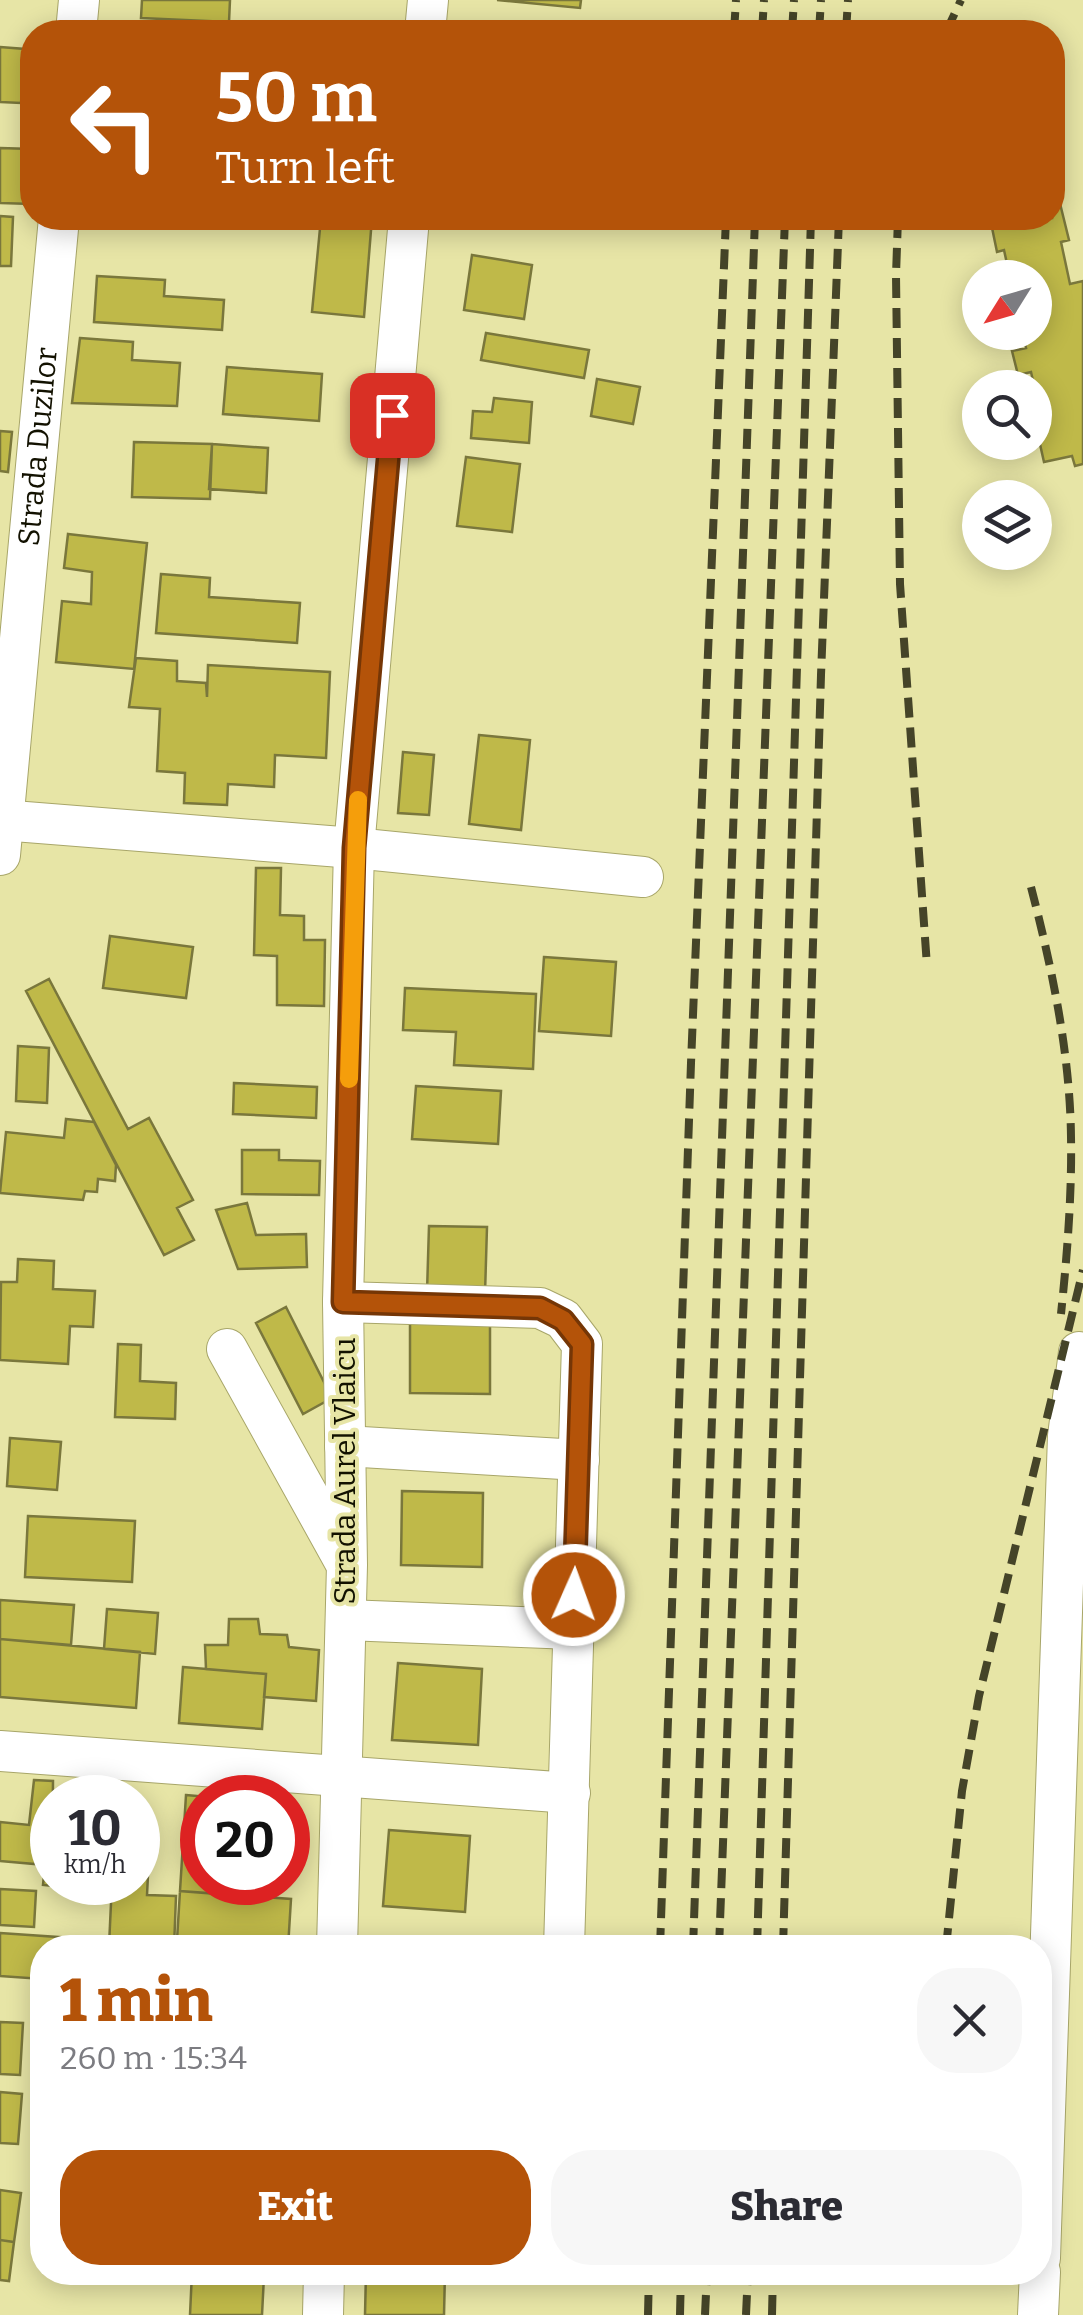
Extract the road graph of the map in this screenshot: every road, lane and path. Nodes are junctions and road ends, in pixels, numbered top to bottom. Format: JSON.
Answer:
{"nodes":[{"id":1,"x":58,"y":230,"type":"edge"},
{"id":2,"x":408,"y":230,"type":"edge"},
{"id":3,"x":1,"y":832,"type":"edge"},
{"id":4,"x":354,"y":848,"type":"junction"},
{"id":5,"x":643,"y":877,"type":"dead end"},
{"id":6,"x":343,"y":1302,"type":"junction"},
{"id":7,"x":227,"y":1349,"type":"dead end"},
{"id":8,"x":1079,"y":1352,"type":"dead end"},
{"id":9,"x":1075,"y":1437,"type":"edge"},
{"id":10,"x":345,"y":1446,"type":"junction"},
{"id":11,"x":578,"y":1460,"type":"junction"},
{"id":12,"x":347,"y":1565,"type":"junction"},
{"id":13,"x":346,"y":1620,"type":"junction"},
{"id":14,"x":574,"y":1628,"type":"junction"},
{"id":15,"x":0,"y":1751,"type":"edge"},
{"id":16,"x":1070,"y":1763,"type":"edge"},
{"id":17,"x":343,"y":1776,"type":"junction"},
{"id":18,"x":570,"y":1793,"type":"junction"},
{"id":19,"x":337,"y":1935,"type":"edge"},
{"id":20,"x":565,"y":1935,"type":"edge"},
{"id":21,"x":1052,"y":2060,"type":"edge"},
{"id":22,"x":324,"y":2285,"type":"edge"},
{"id":23,"x":1039,"y":2285,"type":"edge"},
{"id":24,"x":323,"y":2315,"type":"edge"},
{"id":25,"x":1038,"y":2315,"type":"edge"}],
"edges":[{"from":1,"to":3,"type":"street","name":"Strada Duzilor"},
{"from":2,"to":4,"type":"street","name":"Strada Aurel Vlaicu"},
{"from":3,"to":4,"type":"street"},
{"from":4,"to":5,"type":"street"},
{"from":4,"to":6,"type":"street","name":"Strada Aurel Vlaicu"},
{"from":6,"to":10,"type":"street","name":"Strada Aurel Vlaicu"},
{"from":6,"to":11,"type":"street"},
{"from":7,"to":12,"type":"street"},
{"from":8,"to":9,"type":"street"},
{"from":9,"to":16,"type":"street"},
{"from":10,"to":11,"type":"street"},
{"from":10,"to":12,"type":"street","name":"Strada Aurel Vlaicu"},
{"from":11,"to":14,"type":"street"},
{"from":12,"to":13,"type":"street","name":"Strada Aurel Vlaicu"},
{"from":13,"to":14,"type":"street"},
{"from":13,"to":17,"type":"street","name":"Strada Aurel Vlaicu"},
{"from":14,"to":18,"type":"street"},
{"from":15,"to":17,"type":"street"},
{"from":16,"to":21,"type":"street"},
{"from":17,"to":18,"type":"street"},
{"from":17,"to":19,"type":"street","name":"Strada Aurel Vlaicu"},
{"from":18,"to":20,"type":"street"},
{"from":22,"to":24,"type":"street"},
{"from":23,"to":25,"type":"street"}]}
